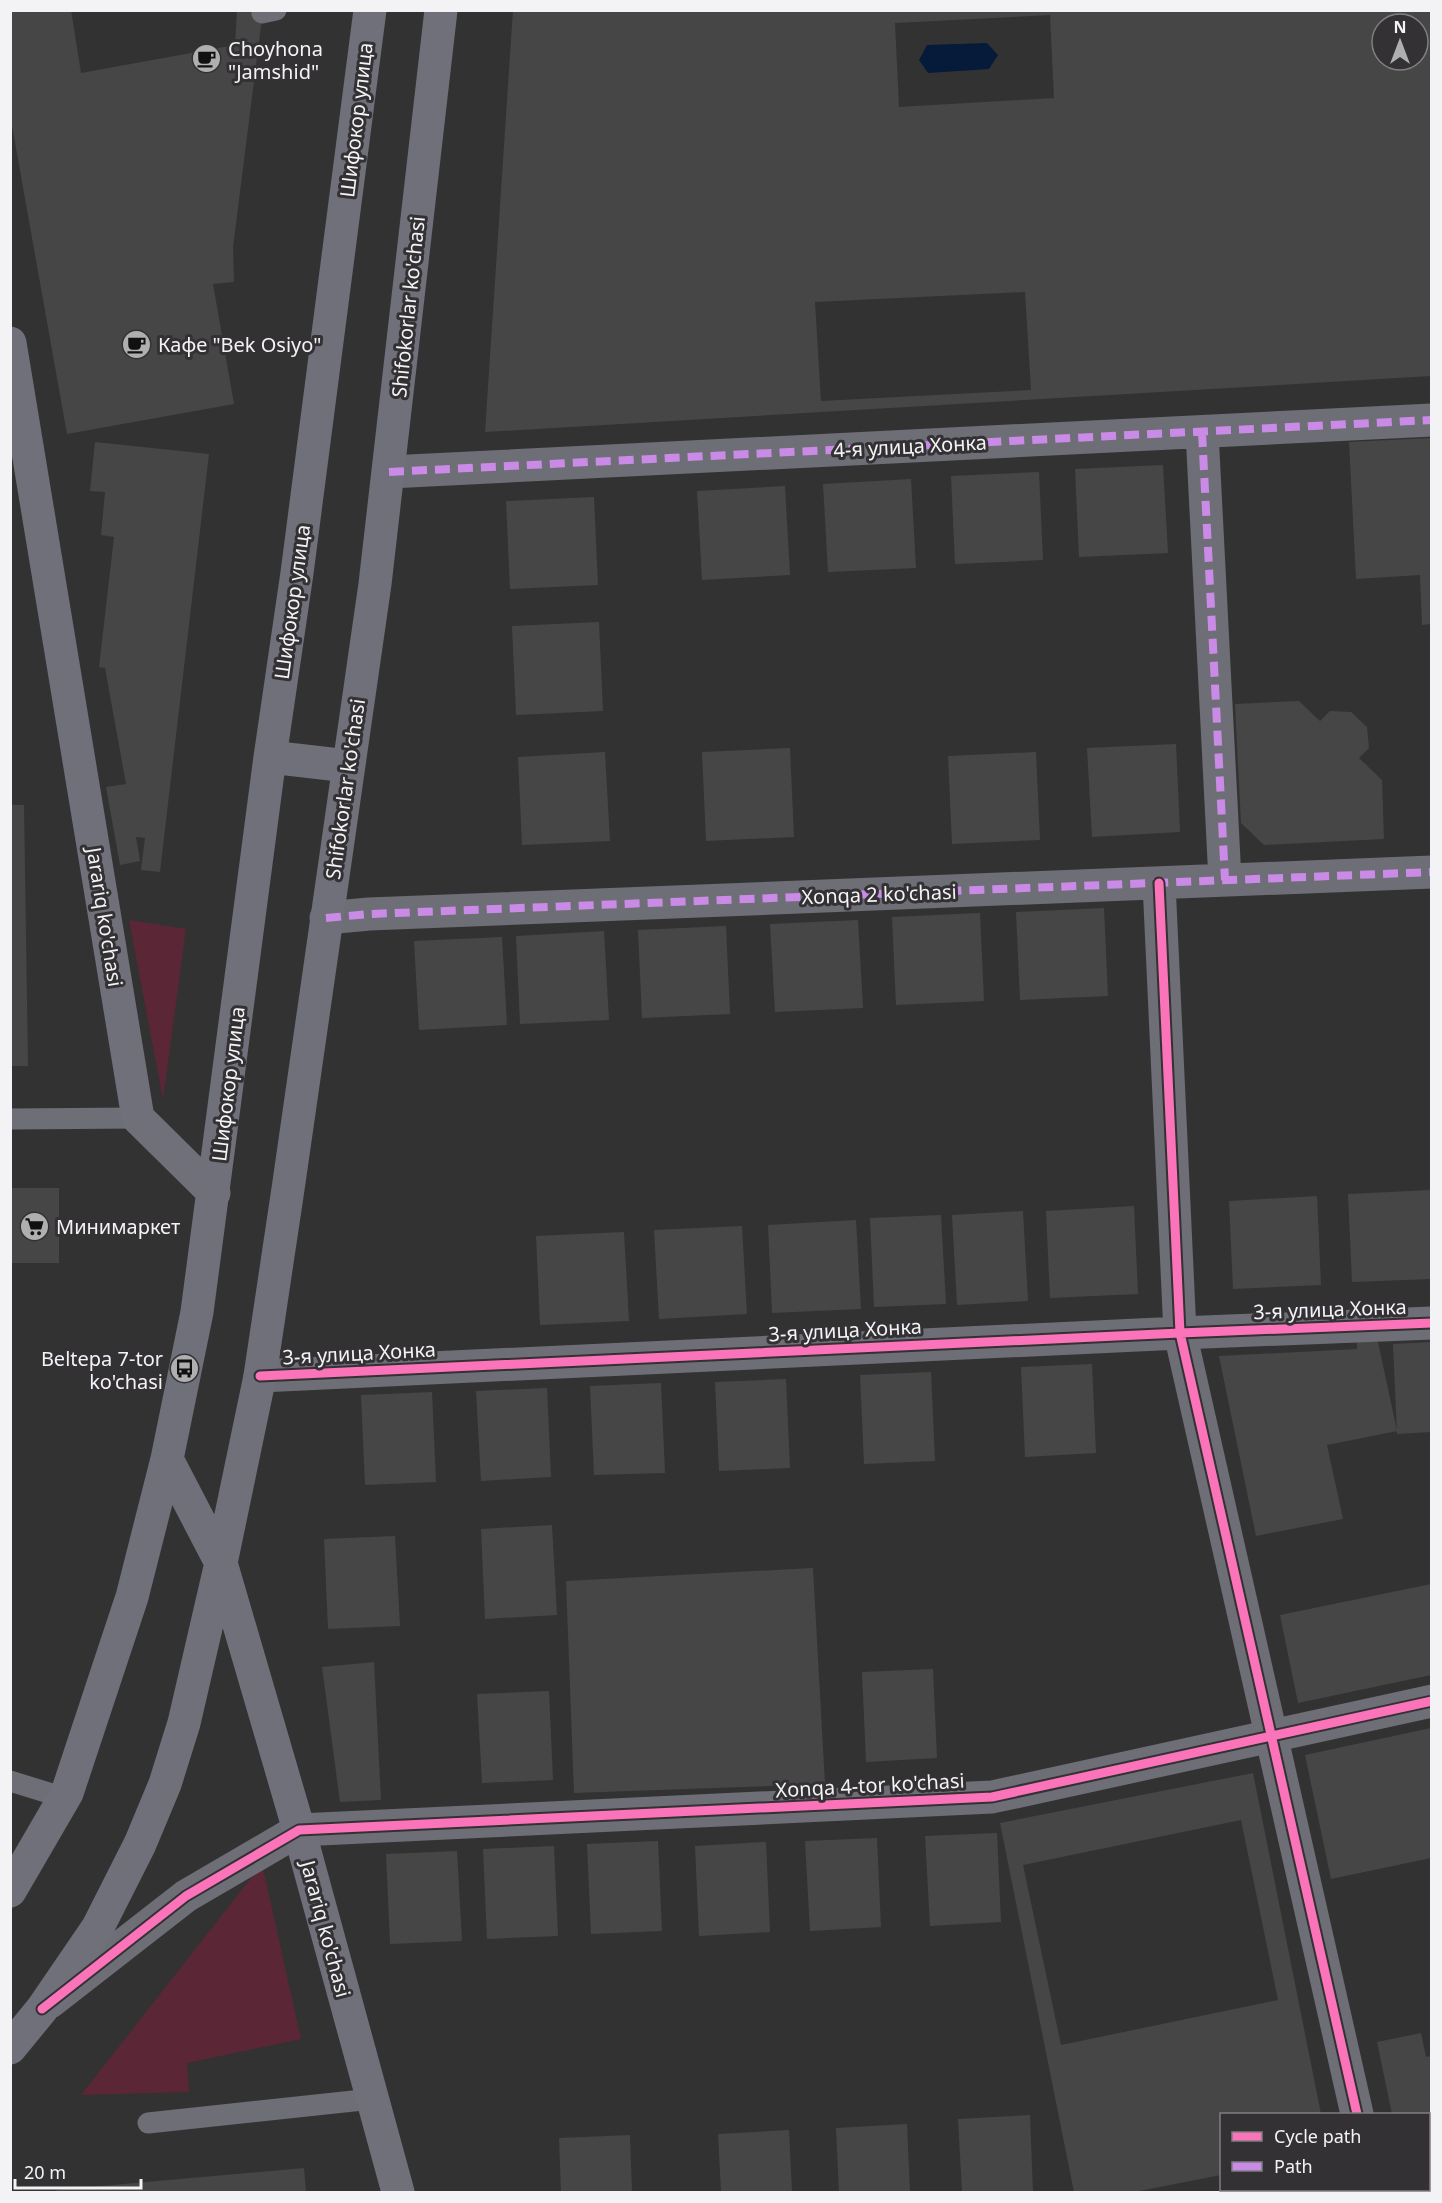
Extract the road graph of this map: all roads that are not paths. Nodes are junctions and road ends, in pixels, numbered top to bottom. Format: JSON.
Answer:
{"nodes":[{"id":1,"x":370,"y":10,"type":"edge"},
{"id":2,"x":441,"y":10,"type":"edge"},
{"id":3,"x":10,"y":344,"type":"edge"},
{"id":4,"x":1431,"y":420,"type":"edge"},
{"id":5,"x":1202,"y":432,"type":"junction"},
{"id":6,"x":389,"y":472,"type":"junction"},
{"id":7,"x":270,"y":757,"type":"junction"},
{"id":8,"x":348,"y":766,"type":"junction"},
{"id":9,"x":1431,"y":872,"type":"edge"},
{"id":10,"x":1225,"y":880,"type":"junction"},
{"id":11,"x":1159,"y":883,"type":"junction"},
{"id":12,"x":326,"y":918,"type":"junction"},
{"id":13,"x":138,"y":1118,"type":"junction"},
{"id":14,"x":10,"y":1119,"type":"edge"},
{"id":15,"x":214,"y":1193,"type":"junction"},
{"id":16,"x":1431,"y":1323,"type":"edge"},
{"id":17,"x":1180,"y":1333,"type":"junction"},
{"id":18,"x":260,"y":1376,"type":"junction"},
{"id":19,"x":167,"y":1459,"type":"junction"},
{"id":20,"x":221,"y":1563,"type":"junction"},
{"id":21,"x":1431,"y":1701,"type":"edge"},
{"id":22,"x":1271,"y":1737,"type":"junction"},
{"id":23,"x":10,"y":1781,"type":"edge"},
{"id":24,"x":65,"y":1798,"type":"junction"},
{"id":25,"x":300,"y":1830,"type":"junction"},
{"id":26,"x":10,"y":1891,"type":"edge"},
{"id":27,"x":42,"y":2009,"type":"junction"},
{"id":28,"x":10,"y":2048,"type":"edge"},
{"id":29,"x":372,"y":2099,"type":"junction"},
{"id":30,"x":1357,"y":2113,"type":"edge"},
{"id":31,"x":148,"y":2123,"type":"dead end"},
{"id":32,"x":398,"y":2193,"type":"edge"}],
"edges":[{"from":1,"to":7,"type":"main road","name":"Шифокор улица"},
{"from":2,"to":6,"type":"main road","name":"Shifokorlar ko'chasi"},
{"from":3,"to":13,"type":"main road","name":"Jarariq ko'chasi"},
{"from":4,"to":5,"type":"street","name":"4-я улица Хонка"},
{"from":5,"to":6,"type":"street","name":"4-я улица Хонка"},
{"from":5,"to":10,"type":"street"},
{"from":6,"to":8,"type":"main road","name":"Shifokorlar ko'chasi"},
{"from":7,"to":8,"type":"main road"},
{"from":7,"to":15,"type":"main road","name":"Шифокор улица"},
{"from":8,"to":12,"type":"main road","name":"Shifokorlar ko'chasi"},
{"from":9,"to":10,"type":"street","name":"Xonqa 2 ko'chasi"},
{"from":10,"to":11,"type":"street","name":"Xonqa 2 ko'chasi"},
{"from":11,"to":12,"type":"street","name":"Xonqa 2 ko'chasi"},
{"from":11,"to":17,"type":"street"},
{"from":12,"to":18,"type":"main road","name":"Shifokorlar ko'chasi"},
{"from":13,"to":14,"type":"lane"},
{"from":13,"to":15,"type":"main road"},
{"from":15,"to":19,"type":"main road"},
{"from":16,"to":17,"type":"street","name":"3-я улица Хонка"},
{"from":17,"to":18,"type":"street","name":"3-я улица Хонка"},
{"from":17,"to":22,"type":"street"},
{"from":18,"to":20,"type":"main road","name":"Shifokorlar ko'chasi"},
{"from":19,"to":20,"type":"main road","name":"Jarariq ko'chasi"},
{"from":19,"to":24,"type":"main road"},
{"from":20,"to":25,"type":"main road","name":"Jarariq ko'chasi"},
{"from":20,"to":27,"type":"main road"},
{"from":21,"to":22,"type":"street","name":"Xonqa 4-tor ko'chasi"},
{"from":22,"to":25,"type":"street","name":"Xonqa 4-tor ko'chasi"},
{"from":22,"to":30,"type":"street"},
{"from":23,"to":24,"type":"lane"},
{"from":24,"to":26,"type":"main road"},
{"from":25,"to":27,"type":"street"},
{"from":25,"to":29,"type":"main road","name":"Jarariq ko'chasi"},
{"from":27,"to":28,"type":"main road"},
{"from":29,"to":31,"type":"lane"},
{"from":29,"to":32,"type":"main road","name":"Jarariq ko'chasi"}]}
